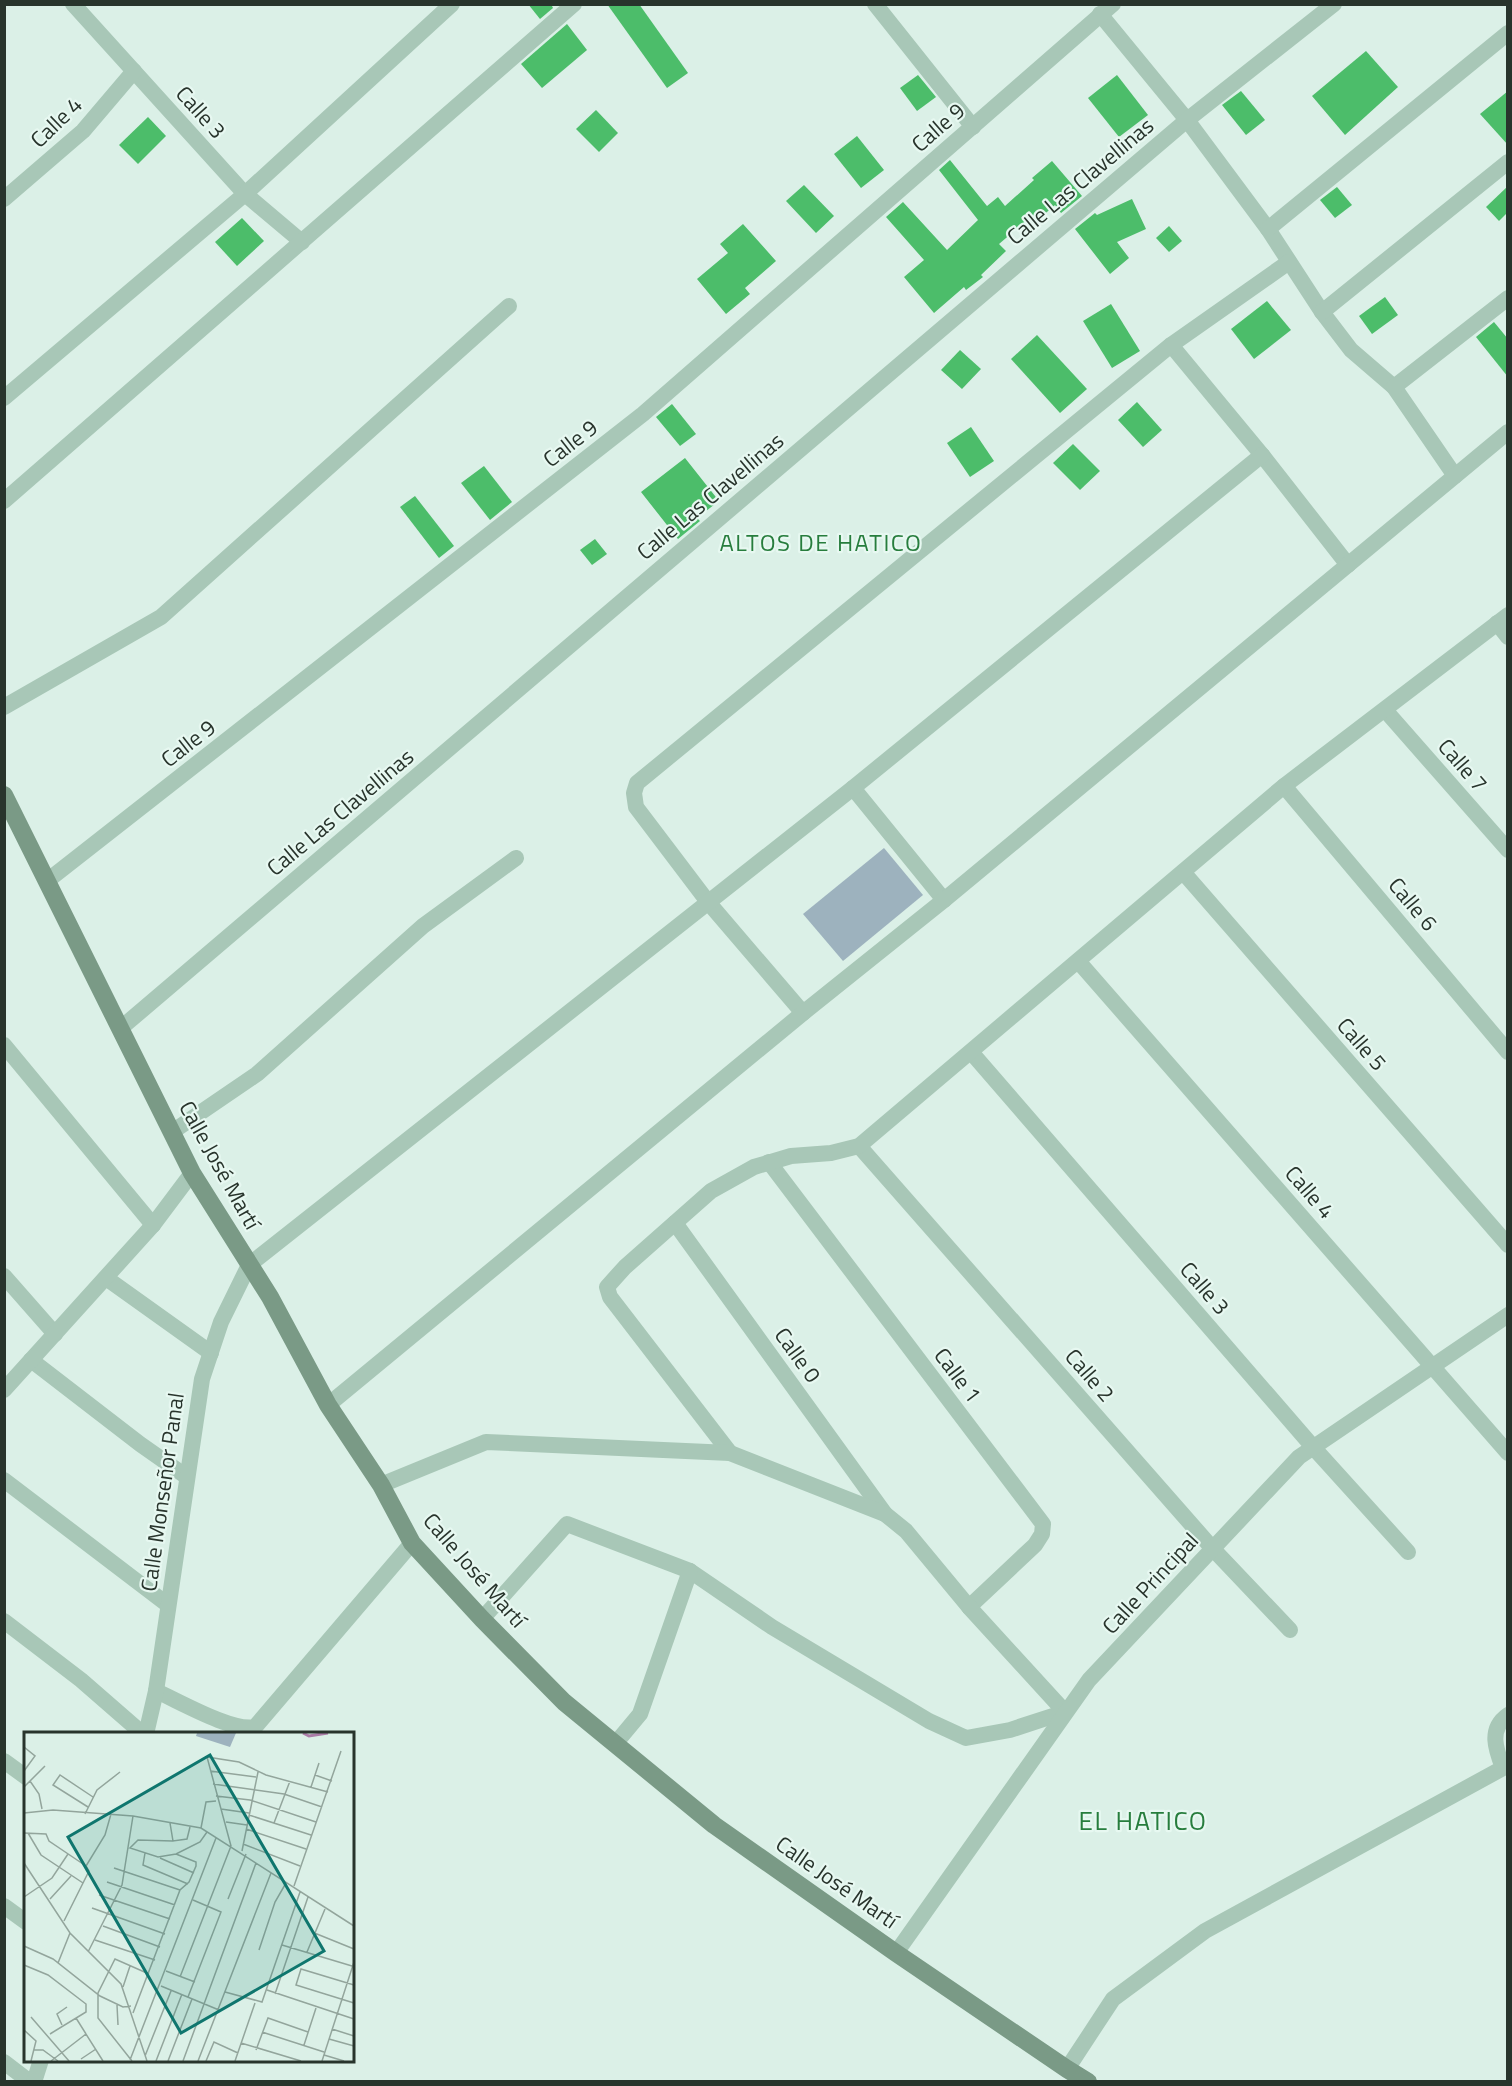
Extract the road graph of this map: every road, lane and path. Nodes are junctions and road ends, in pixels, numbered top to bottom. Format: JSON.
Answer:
{"nodes":[{"id":1,"x":73,"y":4,"type":"edge"},
{"id":2,"x":452,"y":4,"type":"edge"},
{"id":3,"x":574,"y":4,"type":"edge"},
{"id":4,"x":875,"y":4,"type":"edge"},
{"id":5,"x":1334,"y":4,"type":"edge"},
{"id":6,"x":1106,"y":10,"type":"edge"},
{"id":7,"x":1508,"y":33,"type":"edge"},
{"id":8,"x":134,"y":71,"type":"junction"},
{"id":9,"x":1187,"y":120,"type":"junction"},
{"id":10,"x":973,"y":127,"type":"junction"},
{"id":11,"x":1508,"y":162,"type":"edge"},
{"id":12,"x":245,"y":194,"type":"junction"},
{"id":13,"x":4,"y":199,"type":"edge"},
{"id":14,"x":1268,"y":229,"type":"junction"},
{"id":15,"x":302,"y":242,"type":"junction"},
{"id":16,"x":1289,"y":262,"type":"junction"},
{"id":17,"x":1508,"y":298,"type":"edge"},
{"id":18,"x":509,"y":306,"type":"dead end"},
{"id":19,"x":1322,"y":312,"type":"junction"},
{"id":20,"x":1171,"y":345,"type":"junction"},
{"id":21,"x":1394,"y":387,"type":"junction"},
{"id":22,"x":4,"y":398,"type":"edge"},
{"id":23,"x":1508,"y":432,"type":"edge"},
{"id":24,"x":1262,"y":455,"type":"junction"},
{"id":25,"x":1455,"y":476,"type":"junction"},
{"id":26,"x":4,"y":501,"type":"edge"},
{"id":27,"x":1348,"y":565,"type":"junction"},
{"id":28,"x":1502,"y":619,"type":"edge"},
{"id":29,"x":1508,"y":637,"type":"edge"},
{"id":30,"x":4,"y":707,"type":"edge"},
{"id":31,"x":1385,"y":710,"type":"junction"},
{"id":32,"x":1284,"y":786,"type":"junction"},
{"id":33,"x":853,"y":788,"type":"junction"},
{"id":34,"x":4,"y":795,"type":"edge"},
{"id":35,"x":1508,"y":850,"type":"edge"},
{"id":36,"x":516,"y":858,"type":"dead end"},
{"id":37,"x":1183,"y":872,"type":"junction"},
{"id":38,"x":47,"y":881,"type":"junction"},
{"id":39,"x":944,"y":900,"type":"junction"},
{"id":40,"x":708,"y":902,"type":"junction"},
{"id":41,"x":1078,"y":961,"type":"junction"},
{"id":42,"x":803,"y":1013,"type":"junction"},
{"id":43,"x":121,"y":1028,"type":"junction"},
{"id":44,"x":4,"y":1045,"type":"edge"},
{"id":45,"x":971,"y":1052,"type":"junction"},
{"id":46,"x":1508,"y":1052,"type":"edge"},
{"id":47,"x":172,"y":1132,"type":"junction"},
{"id":48,"x":860,"y":1146,"type":"junction"},
{"id":49,"x":769,"y":1162,"type":"junction"},
{"id":50,"x":192,"y":1173,"type":"junction"},
{"id":51,"x":675,"y":1223,"type":"junction"},
{"id":52,"x":153,"y":1225,"type":"junction"},
{"id":53,"x":1508,"y":1245,"type":"edge"},
{"id":54,"x":249,"y":1265,"type":"junction"},
{"id":55,"x":4,"y":1276,"type":"edge"},
{"id":56,"x":106,"y":1278,"type":"junction"},
{"id":57,"x":1508,"y":1315,"type":"edge"},
{"id":58,"x":55,"y":1334,"type":"junction"},
{"id":59,"x":211,"y":1353,"type":"junction"},
{"id":60,"x":31,"y":1360,"type":"junction"},
{"id":61,"x":1433,"y":1367,"type":"junction"},
{"id":62,"x":4,"y":1390,"type":"edge"},
{"id":63,"x":328,"y":1405,"type":"junction"},
{"id":64,"x":1313,"y":1447,"type":"junction"},
{"id":65,"x":730,"y":1453,"type":"junction"},
{"id":66,"x":1508,"y":1453,"type":"edge"},
{"id":67,"x":188,"y":1477,"type":"junction"},
{"id":68,"x":4,"y":1480,"type":"edge"},
{"id":69,"x":381,"y":1485,"type":"junction"},
{"id":70,"x":885,"y":1514,"type":"junction"},
{"id":71,"x":412,"y":1543,"type":"junction"},
{"id":72,"x":1213,"y":1549,"type":"junction"},
{"id":73,"x":1408,"y":1552,"type":"dead end"},
{"id":74,"x":690,"y":1571,"type":"junction"},
{"id":75,"x":168,"y":1605,"type":"junction"},
{"id":76,"x":969,"y":1607,"type":"junction"},
{"id":77,"x":482,"y":1619,"type":"junction"},
{"id":78,"x":4,"y":1621,"type":"edge"},
{"id":79,"x":1290,"y":1630,"type":"dead end"},
{"id":80,"x":156,"y":1691,"type":"junction"},
{"id":81,"x":1065,"y":1712,"type":"junction"},
{"id":82,"x":1508,"y":1715,"type":"edge"},
{"id":83,"x":143,"y":1732,"type":"edge"},
{"id":84,"x":146,"y":1732,"type":"edge"},
{"id":85,"x":615,"y":1744,"type":"junction"},
{"id":86,"x":4,"y":1761,"type":"edge"},
{"id":87,"x":1505,"y":1773,"type":"edge"},
{"id":88,"x":24,"y":1776,"type":"edge"},
{"id":89,"x":4,"y":1906,"type":"edge"},
{"id":90,"x":24,"y":1921,"type":"edge"},
{"id":91,"x":896,"y":1953,"type":"junction"},
{"id":92,"x":4,"y":2062,"type":"edge"},
{"id":93,"x":41,"y":2062,"type":"edge"},
{"id":94,"x":1066,"y":2069,"type":"junction"},
{"id":95,"x":32,"y":2082,"type":"edge"},
{"id":96,"x":1088,"y":2082,"type":"edge"}],
"edges":[{"from":1,"to":8,"type":"street","name":"Calle 3"},
{"from":2,"to":12,"type":"street"},
{"from":3,"to":15,"type":"street"},
{"from":4,"to":10,"type":"street"},
{"from":5,"to":9,"type":"street","name":"Calle Las Clavellinas"},
{"from":6,"to":9,"type":"street"},
{"from":6,"to":10,"type":"street","name":"Calle 9"},
{"from":7,"to":14,"type":"street"},
{"from":8,"to":12,"type":"street","name":"Calle 3"},
{"from":8,"to":13,"type":"street","name":"Calle 4"},
{"from":9,"to":14,"type":"street"},
{"from":9,"to":43,"type":"street","name":"Calle Las Clavellinas"},
{"from":10,"to":38,"type":"street","name":"Calle 9"},
{"from":11,"to":19,"type":"street"},
{"from":12,"to":15,"type":"street","name":"Calle 3"},
{"from":12,"to":22,"type":"street"},
{"from":14,"to":16,"type":"street"},
{"from":15,"to":26,"type":"street"},
{"from":16,"to":19,"type":"street"},
{"from":16,"to":20,"type":"street"},
{"from":17,"to":21,"type":"street"},
{"from":18,"to":30,"type":"street"},
{"from":19,"to":21,"type":"street"},
{"from":20,"to":24,"type":"street"},
{"from":20,"to":40,"type":"street"},
{"from":21,"to":25,"type":"street"},
{"from":23,"to":25,"type":"street"},
{"from":24,"to":27,"type":"street"},
{"from":24,"to":33,"type":"street"},
{"from":25,"to":27,"type":"street"},
{"from":27,"to":39,"type":"street"},
{"from":28,"to":29,"type":"street"},
{"from":28,"to":31,"type":"street"},
{"from":31,"to":32,"type":"street"},
{"from":31,"to":35,"type":"street","name":"Calle 7"},
{"from":32,"to":37,"type":"street"},
{"from":32,"to":46,"type":"street","name":"Calle 6"},
{"from":33,"to":39,"type":"street"},
{"from":33,"to":40,"type":"street"},
{"from":34,"to":38,"type":"main road","name":"Calle José Martí"},
{"from":36,"to":47,"type":"street"},
{"from":37,"to":41,"type":"street"},
{"from":37,"to":53,"type":"street","name":"Calle 5"},
{"from":38,"to":43,"type":"main road","name":"Calle José Martí"},
{"from":39,"to":42,"type":"street"},
{"from":40,"to":42,"type":"street"},
{"from":40,"to":54,"type":"street"},
{"from":41,"to":45,"type":"street"},
{"from":41,"to":61,"type":"street","name":"Calle 4"},
{"from":42,"to":63,"type":"street"},
{"from":43,"to":47,"type":"main road","name":"Calle José Martí"},
{"from":44,"to":52,"type":"street"},
{"from":45,"to":48,"type":"street"},
{"from":45,"to":64,"type":"street","name":"Calle 3"},
{"from":47,"to":50,"type":"main road","name":"Calle José Martí"},
{"from":48,"to":49,"type":"street"},
{"from":48,"to":72,"type":"street","name":"Calle 2"},
{"from":49,"to":51,"type":"street"},
{"from":49,"to":76,"type":"street","name":"Calle 1"},
{"from":50,"to":52,"type":"street"},
{"from":50,"to":54,"type":"main road","name":"Calle José Martí"},
{"from":51,"to":65,"type":"street"},
{"from":51,"to":70,"type":"street","name":"Calle 0"},
{"from":52,"to":56,"type":"street"},
{"from":54,"to":59,"type":"street","name":"Calle Monseñor Panal"},
{"from":54,"to":63,"type":"main road","name":"Calle José Martí"},
{"from":55,"to":58,"type":"street"},
{"from":56,"to":58,"type":"street"},
{"from":56,"to":59,"type":"street"},
{"from":57,"to":61,"type":"street","name":"Calle Principal"},
{"from":58,"to":60,"type":"street"},
{"from":59,"to":67,"type":"street","name":"Calle Monseñor Panal"},
{"from":60,"to":62,"type":"street"},
{"from":60,"to":67,"type":"street"},
{"from":61,"to":64,"type":"street","name":"Calle Principal"},
{"from":61,"to":66,"type":"street","name":"Calle 4"},
{"from":63,"to":69,"type":"main road","name":"Calle José Martí"},
{"from":64,"to":72,"type":"street","name":"Calle Principal"},
{"from":64,"to":73,"type":"street","name":"Calle 3"},
{"from":65,"to":69,"type":"street"},
{"from":65,"to":70,"type":"street"},
{"from":67,"to":75,"type":"street","name":"Calle Monseñor Panal"},
{"from":68,"to":75,"type":"street"},
{"from":69,"to":71,"type":"main road","name":"Calle José Martí"},
{"from":70,"to":76,"type":"street"},
{"from":71,"to":77,"type":"main road","name":"Calle José Martí"},
{"from":71,"to":80,"type":"street"},
{"from":72,"to":79,"type":"street","name":"Calle 2"},
{"from":72,"to":81,"type":"street","name":"Calle Principal"},
{"from":74,"to":77,"type":"street"},
{"from":74,"to":81,"type":"street"},
{"from":74,"to":85,"type":"street"},
{"from":75,"to":80,"type":"street","name":"Calle Monseñor Panal"},
{"from":76,"to":81,"type":"street"},
{"from":77,"to":85,"type":"main road","name":"Calle José Martí"},
{"from":78,"to":83,"type":"street"},
{"from":80,"to":84,"type":"street","name":"Calle Monseñor Panal"},
{"from":81,"to":91,"type":"street","name":"Calle Principal"},
{"from":82,"to":87,"type":"street"},
{"from":85,"to":91,"type":"main road","name":"Calle José Martí"},
{"from":86,"to":88,"type":"street"},
{"from":87,"to":94,"type":"street"},
{"from":89,"to":90,"type":"street"},
{"from":91,"to":94,"type":"main road","name":"Calle José Martí"},
{"from":92,"to":95,"type":"street"},
{"from":93,"to":95,"type":"street"},
{"from":94,"to":96,"type":"main road","name":"Calle José Martí"}]}
